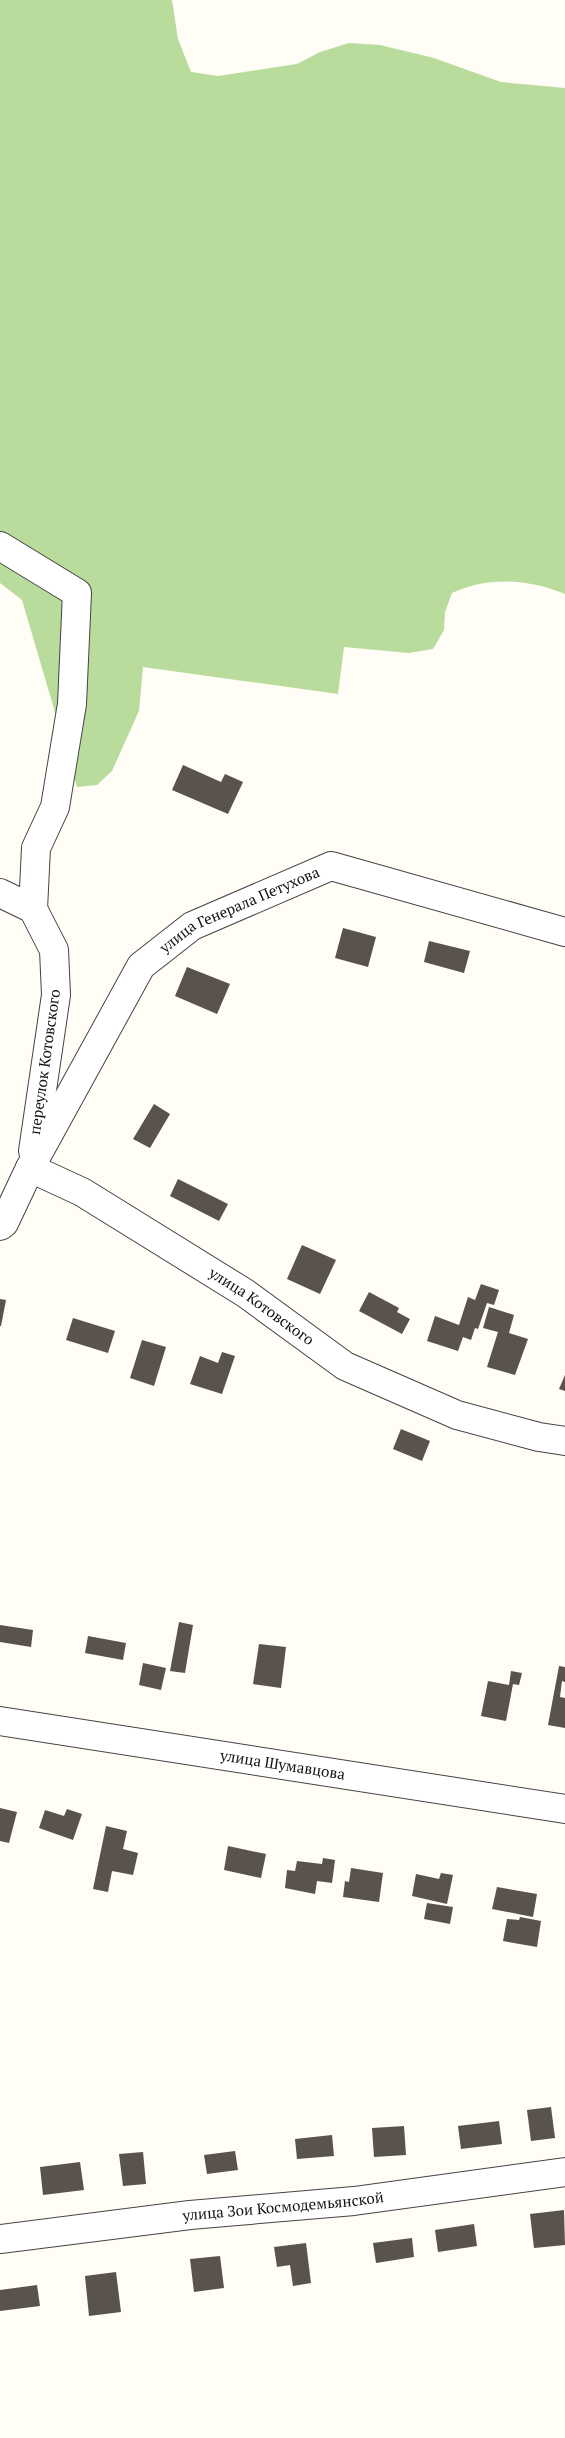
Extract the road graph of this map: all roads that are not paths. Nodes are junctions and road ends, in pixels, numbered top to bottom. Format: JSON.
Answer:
{"nodes":[{"id":1,"x":0,"y":546,"type":"edge"},
{"id":2,"x":0,"y":893,"type":"edge"},
{"id":3,"x":33,"y":909,"type":"junction"},
{"id":4,"x":565,"y":932,"type":"edge"},
{"id":5,"x":30,"y":1168,"type":"junction"},
{"id":6,"x":0,"y":1226,"type":"edge"},
{"id":7,"x":565,"y":1441,"type":"edge"},
{"id":8,"x":0,"y":1722,"type":"edge"},
{"id":9,"x":565,"y":1809,"type":"edge"},
{"id":10,"x":565,"y":2172,"type":"edge"},
{"id":11,"x":0,"y":2239,"type":"edge"}],
"edges":[{"from":1,"to":3,"type":"street"},
{"from":2,"to":3,"type":"street"},
{"from":3,"to":5,"type":"street","name":"переулок Котовского"},
{"from":4,"to":5,"type":"street","name":"улица Генерала Петухова"},
{"from":5,"to":6,"type":"street"},
{"from":5,"to":7,"type":"street","name":"улица Котовского"},
{"from":8,"to":9,"type":"street","name":"улица Шумавцова"},
{"from":10,"to":11,"type":"street","name":"улица Зои Космодемьянской"}]}
